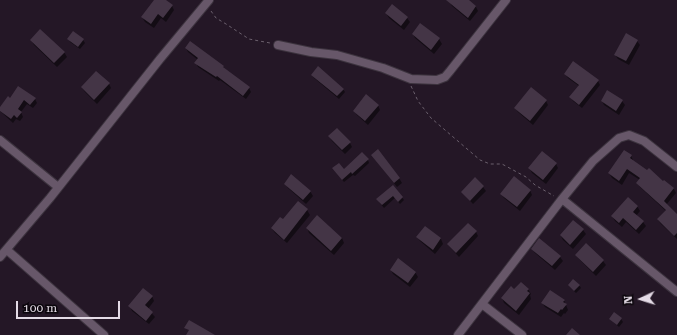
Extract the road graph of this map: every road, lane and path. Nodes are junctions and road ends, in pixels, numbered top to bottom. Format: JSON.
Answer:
{"nodes":[{"id":1,"x":506,"y":0,"type":"edge"},
{"id":2,"x":204,"y":2,"type":"edge"},
{"id":3,"x":278,"y":45,"type":"joint"},
{"id":4,"x":406,"y":77,"type":"junction"},
{"id":5,"x":0,"y":140,"type":"edge"},
{"id":6,"x":677,"y":167,"type":"edge"},
{"id":7,"x":58,"y":187,"type":"junction"},
{"id":8,"x":562,"y":199,"type":"junction"},
{"id":9,"x":6,"y":250,"type":"junction"},
{"id":10,"x":0,"y":257,"type":"edge"},
{"id":11,"x":677,"y":292,"type":"edge"},
{"id":12,"x":482,"y":304,"type":"junction"},
{"id":13,"x":103,"y":335,"type":"edge"},
{"id":14,"x":458,"y":335,"type":"edge"},
{"id":15,"x":522,"y":335,"type":"edge"}],
"edges":[{"from":1,"to":4,"type":"street"},
{"from":2,"to":3,"type":"path"},
{"from":2,"to":7,"type":"street"},
{"from":3,"to":4,"type":"street"},
{"from":4,"to":8,"type":"path"},
{"from":5,"to":7,"type":"street"},
{"from":6,"to":8,"type":"street"},
{"from":7,"to":9,"type":"street"},
{"from":8,"to":11,"type":"street"},
{"from":8,"to":12,"type":"street"},
{"from":9,"to":10,"type":"street"},
{"from":9,"to":13,"type":"street"},
{"from":12,"to":14,"type":"street"},
{"from":12,"to":15,"type":"street"}]}
